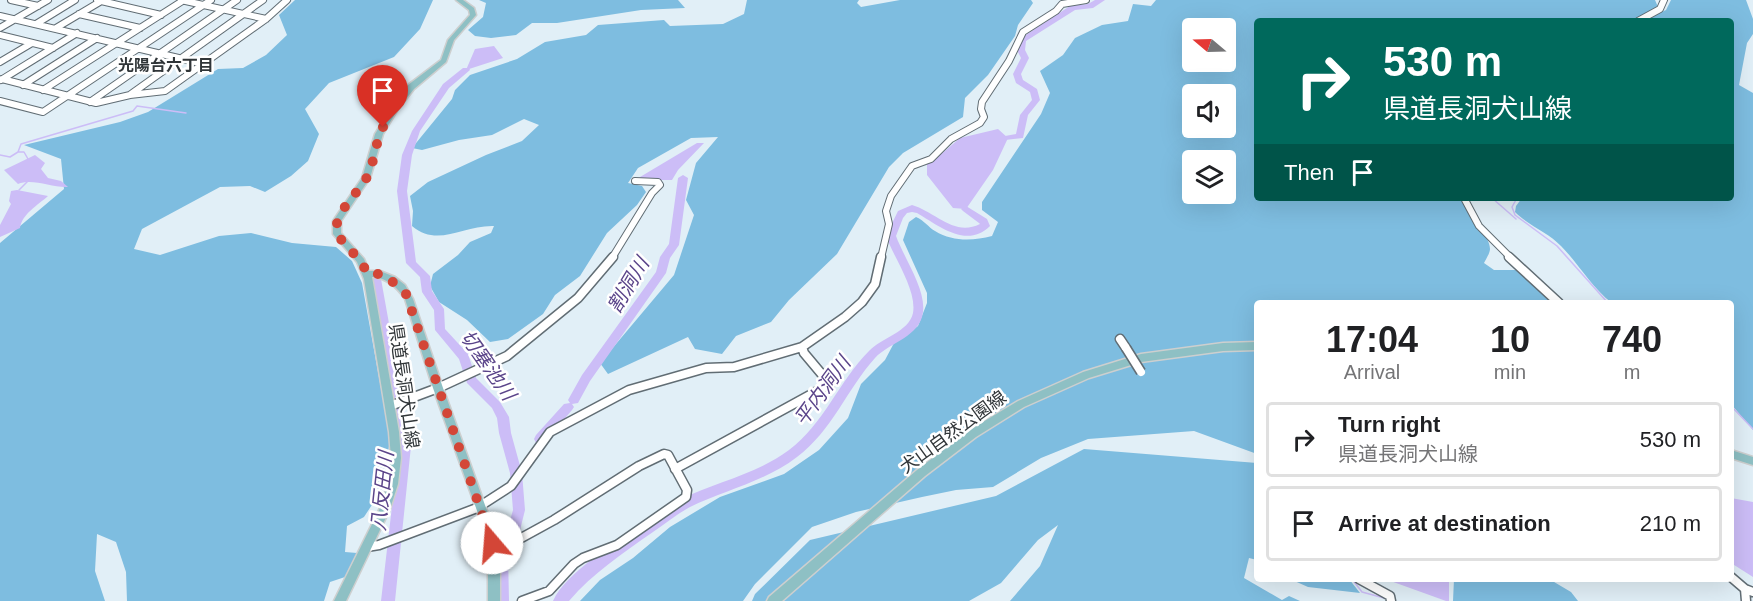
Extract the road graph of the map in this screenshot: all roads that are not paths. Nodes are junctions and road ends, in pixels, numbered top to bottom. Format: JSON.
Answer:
{"nodes":[{"id":1,"x":11,"y":0,"type":"edge"},
{"id":2,"x":48,"y":0,"type":"edge"},
{"id":3,"x":75,"y":0,"type":"edge"},
{"id":4,"x":100,"y":0,"type":"edge"},
{"id":5,"x":130,"y":0,"type":"edge"},
{"id":6,"x":182,"y":0,"type":"edge"},
{"id":7,"x":211,"y":0,"type":"edge"},
{"id":8,"x":237,"y":0,"type":"edge"},
{"id":9,"x":264,"y":0,"type":"edge"},
{"id":10,"x":287,"y":0,"type":"edge"},
{"id":11,"x":459,"y":0,"type":"edge"},
{"id":12,"x":1086,"y":0,"type":"edge"},
{"id":13,"x":1664,"y":0,"type":"edge"},
{"id":14,"x":122,"y":5,"type":"junction"},
{"id":15,"x":204,"y":5,"type":"junction"},
{"id":16,"x":38,"y":6,"type":"junction"},
{"id":17,"x":224,"y":10,"type":"junction"},
{"id":18,"x":79,"y":14,"type":"junction"},
{"id":19,"x":161,"y":15,"type":"junction"},
{"id":20,"x":245,"y":15,"type":"junction"},
{"id":21,"x":0,"y":16,"type":"edge"},
{"id":22,"x":1644,"y":18,"type":"edge"},
{"id":23,"x":15,"y":19,"type":"junction"},
{"id":24,"x":266,"y":19,"type":"junction"},
{"id":25,"x":36,"y":24,"type":"junction"},
{"id":26,"x":0,"y":28,"type":"edge"},
{"id":27,"x":56,"y":28,"type":"junction"},
{"id":28,"x":140,"y":28,"type":"junction"},
{"id":29,"x":77,"y":33,"type":"junction"},
{"id":30,"x":0,"y":35,"type":"edge"},
{"id":31,"x":97,"y":38,"type":"junction"},
{"id":32,"x":32,"y":43,"type":"junction"},
{"id":33,"x":118,"y":43,"type":"junction"},
{"id":34,"x":53,"y":48,"type":"junction"},
{"id":35,"x":139,"y":48,"type":"junction"},
{"id":36,"x":161,"y":53,"type":"junction"},
{"id":37,"x":183,"y":58,"type":"junction"},
{"id":38,"x":0,"y":62,"type":"edge"},
{"id":39,"x":204,"y":64,"type":"junction"},
{"id":40,"x":1,"y":80,"type":"edge"},
{"id":41,"x":23,"y":85,"type":"junction"},
{"id":42,"x":43,"y":90,"type":"junction"},
{"id":43,"x":130,"y":95,"type":"junction"},
{"id":44,"x":67,"y":96,"type":"junction"},
{"id":45,"x":0,"y":101,"type":"edge"},
{"id":46,"x":90,"y":102,"type":"junction"},
{"id":47,"x":635,"y":181,"type":"dead end"},
{"id":48,"x":1466,"y":201,"type":"edge"},
{"id":49,"x":367,"y":274,"type":"junction"},
{"id":50,"x":1556,"y":300,"type":"edge"},
{"id":51,"x":1120,"y":339,"type":"dead end"},
{"id":52,"x":1254,"y":346,"type":"edge"},
{"id":53,"x":802,"y":347,"type":"junction"},
{"id":54,"x":1141,"y":372,"type":"dead end"},
{"id":55,"x":438,"y":388,"type":"junction"},
{"id":56,"x":394,"y":405,"type":"junction"},
{"id":57,"x":1734,"y":455,"type":"edge"},
{"id":58,"x":1753,"y":461,"type":"edge"},
{"id":59,"x":675,"y":469,"type":"junction"},
{"id":60,"x":480,"y":506,"type":"junction"},
{"id":61,"x":367,"y":547,"type":"junction"},
{"id":62,"x":494,"y":553,"type":"junction"},
{"id":63,"x":1734,"y":579,"type":"edge"},
{"id":64,"x":1364,"y":582,"type":"edge"},
{"id":65,"x":1749,"y":591,"type":"edge"},
{"id":66,"x":340,"y":601,"type":"edge"},
{"id":67,"x":494,"y":601,"type":"edge"},
{"id":68,"x":522,"y":601,"type":"edge"},
{"id":69,"x":773,"y":601,"type":"edge"},
{"id":70,"x":1391,"y":601,"type":"edge"},
{"id":71,"x":1746,"y":601,"type":"edge"}],
"edges":[{"from":1,"to":16,"type":"street"},
{"from":2,"to":16,"type":"street"},
{"from":3,"to":25,"type":"street"},
{"from":4,"to":14,"type":"street"},
{"from":4,"to":18,"type":"street"},
{"from":5,"to":14,"type":"street"},
{"from":6,"to":15,"type":"street"},
{"from":6,"to":19,"type":"street"},
{"from":7,"to":15,"type":"street"},
{"from":8,"to":17,"type":"street"},
{"from":9,"to":20,"type":"street"},
{"from":10,"to":24,"type":"street"},
{"from":11,"to":49,"type":"main road","name":"県道長洞犬山線"},
{"from":12,"to":53,"type":"street"},
{"from":13,"to":22,"type":"street"},
{"from":14,"to":19,"type":"street"},
{"from":15,"to":17,"type":"street"},
{"from":15,"to":35,"type":"street"},
{"from":16,"to":23,"type":"street"},
{"from":17,"to":20,"type":"street"},
{"from":17,"to":36,"type":"street"},
{"from":18,"to":27,"type":"street"},
{"from":18,"to":28,"type":"street"},
{"from":19,"to":28,"type":"street"},
{"from":20,"to":24,"type":"street"},
{"from":20,"to":37,"type":"street"},
{"from":21,"to":23,"type":"street"},
{"from":23,"to":25,"type":"street"},
{"from":23,"to":26,"type":"street"},
{"from":24,"to":39,"type":"street"},
{"from":25,"to":27,"type":"street"},
{"from":27,"to":29,"type":"street"},
{"from":28,"to":33,"type":"street"},
{"from":29,"to":31,"type":"street"},
{"from":29,"to":34,"type":"street"},
{"from":30,"to":32,"type":"street"},
{"from":31,"to":33,"type":"street"},
{"from":31,"to":41,"type":"street"},
{"from":32,"to":34,"type":"street"},
{"from":32,"to":38,"type":"street"},
{"from":33,"to":35,"type":"street"},
{"from":33,"to":42,"type":"street"},
{"from":34,"to":40,"type":"street"},
{"from":35,"to":36,"type":"street"},
{"from":35,"to":44,"type":"street"},
{"from":36,"to":37,"type":"street"},
{"from":36,"to":46,"type":"street"},
{"from":37,"to":39,"type":"street"},
{"from":37,"to":43,"type":"street"},
{"from":39,"to":43,"type":"street"},
{"from":40,"to":41,"type":"street"},
{"from":41,"to":42,"type":"street"},
{"from":42,"to":44,"type":"street"},
{"from":43,"to":46,"type":"street"},
{"from":44,"to":45,"type":"street"},
{"from":44,"to":46,"type":"street"},
{"from":47,"to":55,"type":"street"},
{"from":48,"to":50,"type":"street"},
{"from":49,"to":55,"type":"main road","name":"県道長洞犬山線"},
{"from":49,"to":56,"type":"main road","name":"県道長洞犬山線"},
{"from":51,"to":54,"type":"street","bridge":true},
{"from":52,"to":69,"type":"main road","name":"犬山自然公園線"},
{"from":53,"to":59,"type":"street"},
{"from":53,"to":60,"type":"street"},
{"from":55,"to":56,"type":"street"},
{"from":55,"to":60,"type":"main road","name":"県道長洞犬山線"},
{"from":56,"to":61,"type":"main road","name":"県道長洞犬山線"},
{"from":57,"to":58,"type":"main road"},
{"from":59,"to":62,"type":"street"},
{"from":59,"to":68,"type":"street"},
{"from":60,"to":61,"type":"street"},
{"from":60,"to":62,"type":"main road","name":"県道長洞犬山線"},
{"from":61,"to":66,"type":"main road","name":"県道長洞犬山線"},
{"from":62,"to":67,"type":"main road","name":"県道長洞犬山線"},
{"from":63,"to":65,"type":"street"},
{"from":64,"to":70,"type":"street"},
{"from":65,"to":71,"type":"street"}]}
